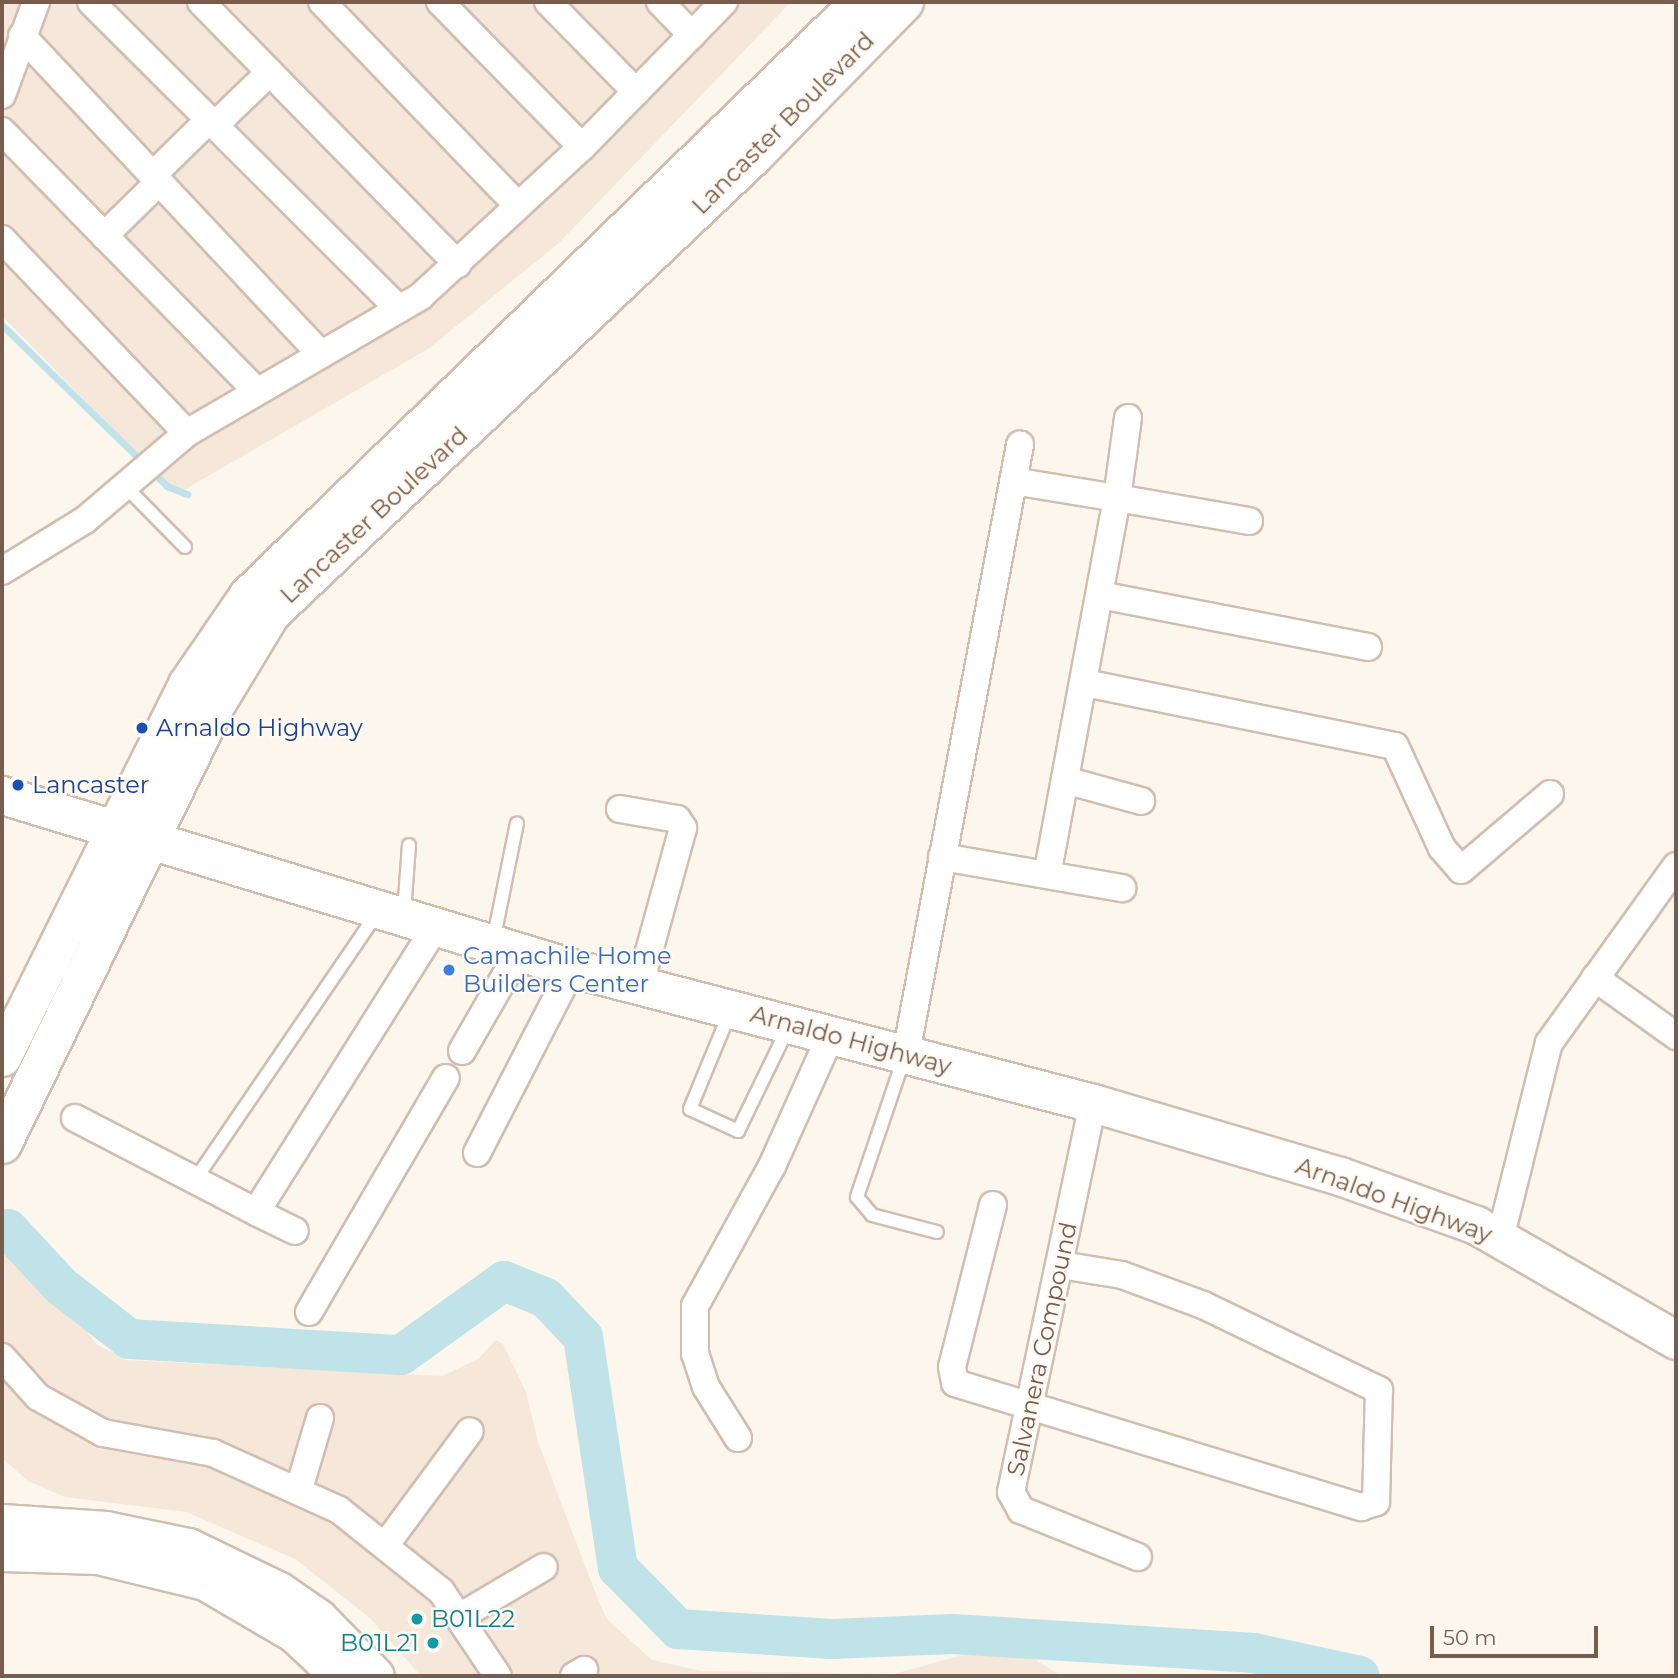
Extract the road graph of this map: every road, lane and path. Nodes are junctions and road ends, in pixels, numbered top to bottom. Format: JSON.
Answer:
{"nodes":[{"id":1,"x":36,"y":2,"type":"edge"},
{"id":2,"x":91,"y":2,"type":"edge"},
{"id":3,"x":201,"y":2,"type":"edge"},
{"id":4,"x":322,"y":2,"type":"edge"},
{"id":5,"x":440,"y":2,"type":"edge"},
{"id":6,"x":548,"y":2,"type":"edge"},
{"id":7,"x":660,"y":2,"type":"edge"},
{"id":8,"x":724,"y":2,"type":"edge"},
{"id":9,"x":859,"y":2,"type":"edge"},
{"id":10,"x":904,"y":2,"type":"edge"},
{"id":11,"x":692,"y":35,"type":"junction"},
{"id":12,"x":22,"y":36,"type":"junction"},
{"id":13,"x":270,"y":72,"type":"junction"},
{"id":14,"x":636,"y":92,"type":"junction"},
{"id":15,"x":2,"y":95,"type":"edge"},
{"id":16,"x":212,"y":122,"type":"junction"},
{"id":17,"x":2,"y":131,"type":"edge"},
{"id":18,"x":582,"y":147,"type":"junction"},
{"id":19,"x":156,"y":179,"type":"junction"},
{"id":20,"x":518,"y":206,"type":"junction"},
{"id":21,"x":104,"y":236,"type":"junction"},
{"id":22,"x":2,"y":239,"type":"edge"},
{"id":23,"x":458,"y":264,"type":"junction"},
{"id":24,"x":399,"y":309,"type":"junction"},
{"id":25,"x":321,"y":354,"type":"junction"},
{"id":26,"x":257,"y":391,"type":"junction"},
{"id":27,"x":1128,"y":418,"type":"dead end"},
{"id":28,"x":187,"y":433,"type":"junction"},
{"id":29,"x":1020,"y":445,"type":"dead end"},
{"id":30,"x":1013,"y":481,"type":"junction"},
{"id":31,"x":124,"y":485,"type":"junction"},
{"id":32,"x":1117,"y":498,"type":"junction"},
{"id":33,"x":1249,"y":521,"type":"dead end"},
{"id":34,"x":186,"y":547,"type":"dead end"},
{"id":35,"x":2,"y":571,"type":"edge"},
{"id":36,"x":1100,"y":595,"type":"junction"},
{"id":37,"x":1368,"y":647,"type":"dead end"},
{"id":38,"x":1085,"y":683,"type":"junction"},
{"id":39,"x":1065,"y":780,"type":"junction"},
{"id":40,"x":1550,"y":794,"type":"dead end"},
{"id":41,"x":2,"y":795,"type":"edge"},
{"id":42,"x":1141,"y":800,"type":"dead end"},
{"id":43,"x":620,"y":809,"type":"dead end"},
{"id":44,"x":517,"y":823,"type":"dead end"},
{"id":45,"x":113,"y":829,"type":"junction"},
{"id":46,"x":151,"y":841,"type":"junction"},
{"id":47,"x":409,"y":845,"type":"dead end"},
{"id":48,"x":942,"y":857,"type":"junction"},
{"id":49,"x":1676,"y":866,"type":"edge"},
{"id":50,"x":1046,"y":875,"type":"junction"},
{"id":51,"x":1122,"y":888,"type":"dead end"},
{"id":52,"x":407,"y":917,"type":"junction"},
{"id":53,"x":506,"y":946,"type":"junction"},
{"id":54,"x":572,"y":968,"type":"junction"},
{"id":55,"x":1595,"y":978,"type":"junction"},
{"id":56,"x":640,"y":984,"type":"junction"},
{"id":57,"x":732,"y":1008,"type":"junction"},
{"id":58,"x":790,"y":1025,"type":"junction"},
{"id":59,"x":831,"y":1035,"type":"junction"},
{"id":60,"x":1676,"y":1036,"type":"edge"},
{"id":61,"x":461,"y":1051,"type":"dead end"},
{"id":62,"x":905,"y":1054,"type":"junction"},
{"id":63,"x":2,"y":1057,"type":"edge"},
{"id":64,"x":446,"y":1077,"type":"dead end"},
{"id":65,"x":1093,"y":1103,"type":"junction"},
{"id":66,"x":75,"y":1118,"type":"dead end"},
{"id":67,"x":2,"y":1144,"type":"edge"},
{"id":68,"x":477,"y":1153,"type":"dead end"},
{"id":69,"x":195,"y":1180,"type":"junction"},
{"id":70,"x":993,"y":1205,"type":"dead end"},
{"id":71,"x":256,"y":1212,"type":"junction"},
{"id":72,"x":1473,"y":1226,"type":"junction"},
{"id":73,"x":295,"y":1231,"type":"dead end"},
{"id":74,"x":937,"y":1232,"type":"dead end"},
{"id":75,"x":1060,"y":1265,"type":"junction"},
{"id":76,"x":309,"y":1312,"type":"dead end"},
{"id":77,"x":1676,"y":1340,"type":"edge"},
{"id":78,"x":2,"y":1357,"type":"edge"},
{"id":79,"x":1032,"y":1412,"type":"junction"},
{"id":80,"x":320,"y":1418,"type":"dead end"},
{"id":81,"x":470,"y":1431,"type":"dead end"},
{"id":82,"x":738,"y":1438,"type":"dead end"},
{"id":83,"x":299,"y":1489,"type":"junction"},
{"id":84,"x":2,"y":1523,"type":"edge"},
{"id":85,"x":387,"y":1543,"type":"junction"},
{"id":86,"x":2,"y":1552,"type":"edge"},
{"id":87,"x":1138,"y":1557,"type":"dead end"},
{"id":88,"x":544,"y":1567,"type":"dead end"},
{"id":89,"x":461,"y":1616,"type":"junction"},
{"id":90,"x":340,"y":1676,"type":"edge"},
{"id":91,"x":375,"y":1676,"type":"edge"},
{"id":92,"x":498,"y":1676,"type":"edge"}],
"edges":[{"from":1,"to":12,"type":"street"},
{"from":2,"to":16,"type":"street"},
{"from":3,"to":13,"type":"street"},
{"from":4,"to":20,"type":"street"},
{"from":5,"to":18,"type":"street"},
{"from":6,"to":14,"type":"street"},
{"from":7,"to":11,"type":"street"},
{"from":8,"to":11,"type":"street"},
{"from":9,"to":45,"type":"main road","name":"Lancaster Boulevard"},
{"from":10,"to":46,"type":"main road","name":"Lancaster Boulevard"},
{"from":11,"to":14,"type":"street"},
{"from":12,"to":15,"type":"street"},
{"from":12,"to":19,"type":"street"},
{"from":13,"to":16,"type":"street"},
{"from":13,"to":23,"type":"street"},
{"from":14,"to":18,"type":"street"},
{"from":16,"to":19,"type":"street"},
{"from":16,"to":24,"type":"street"},
{"from":17,"to":21,"type":"street"},
{"from":18,"to":20,"type":"street"},
{"from":19,"to":21,"type":"street"},
{"from":19,"to":25,"type":"street"},
{"from":20,"to":23,"type":"street"},
{"from":21,"to":26,"type":"street"},
{"from":22,"to":28,"type":"street"},
{"from":23,"to":24,"type":"street"},
{"from":24,"to":25,"type":"street"},
{"from":25,"to":26,"type":"street"},
{"from":26,"to":28,"type":"street"},
{"from":27,"to":32,"type":"street"},
{"from":28,"to":31,"type":"street"},
{"from":29,"to":30,"type":"street"},
{"from":30,"to":32,"type":"street"},
{"from":30,"to":48,"type":"street"},
{"from":31,"to":34,"type":"lane"},
{"from":31,"to":35,"type":"street"},
{"from":32,"to":33,"type":"street"},
{"from":32,"to":36,"type":"street"},
{"from":36,"to":37,"type":"street"},
{"from":36,"to":38,"type":"street"},
{"from":38,"to":39,"type":"street"},
{"from":38,"to":40,"type":"street"},
{"from":39,"to":42,"type":"street"},
{"from":39,"to":50,"type":"street"},
{"from":41,"to":45,"type":"main road","name":"Arnaldo Highway"},
{"from":43,"to":56,"type":"street"},
{"from":44,"to":53,"type":"lane"},
{"from":45,"to":46,"type":"main road","name":"Arnaldo Highway"},
{"from":45,"to":63,"type":"main road","name":"Lancaster Boulevard"},
{"from":46,"to":52,"type":"main road","name":"Arnaldo Highway"},
{"from":46,"to":67,"type":"main road","name":"Lancaster Boulevard"},
{"from":47,"to":52,"type":"lane"},
{"from":48,"to":50,"type":"street"},
{"from":48,"to":62,"type":"street"},
{"from":49,"to":55,"type":"street"},
{"from":50,"to":51,"type":"street"},
{"from":52,"to":53,"type":"main road","name":"Arnaldo Highway"},
{"from":52,"to":69,"type":"lane"},
{"from":52,"to":71,"type":"street"},
{"from":53,"to":54,"type":"main road","name":"Arnaldo Highway"},
{"from":53,"to":61,"type":"street"},
{"from":54,"to":56,"type":"main road","name":"Arnaldo Highway"},
{"from":54,"to":68,"type":"street"},
{"from":55,"to":60,"type":"street"},
{"from":55,"to":72,"type":"street"},
{"from":56,"to":57,"type":"main road","name":"Arnaldo Highway"},
{"from":57,"to":58,"type":"main road","name":"Arnaldo Highway"},
{"from":57,"to":58,"type":"lane"},
{"from":58,"to":59,"type":"main road","name":"Arnaldo Highway"},
{"from":59,"to":62,"type":"main road","name":"Arnaldo Highway"},
{"from":59,"to":82,"type":"street"},
{"from":62,"to":65,"type":"main road","name":"Arnaldo Highway"},
{"from":62,"to":74,"type":"lane"},
{"from":64,"to":76,"type":"street"},
{"from":65,"to":72,"type":"main road","name":"Arnaldo Highway"},
{"from":65,"to":75,"type":"street","name":"Salvanera Compound"},
{"from":66,"to":69,"type":"street"},
{"from":69,"to":71,"type":"street"},
{"from":70,"to":79,"type":"street"},
{"from":71,"to":73,"type":"street"},
{"from":72,"to":77,"type":"main road","name":"Arnaldo Highway"},
{"from":75,"to":79,"type":"street","name":"Salvanera Compound"},
{"from":75,"to":79,"type":"street"},
{"from":78,"to":83,"type":"street"},
{"from":79,"to":87,"type":"street","name":"Salvanera Compound"},
{"from":80,"to":83,"type":"street"},
{"from":81,"to":85,"type":"street"},
{"from":83,"to":85,"type":"street"},
{"from":84,"to":91,"type":"main road"},
{"from":85,"to":89,"type":"street"},
{"from":86,"to":90,"type":"main road"},
{"from":88,"to":89,"type":"street"},
{"from":89,"to":92,"type":"street"}]}
